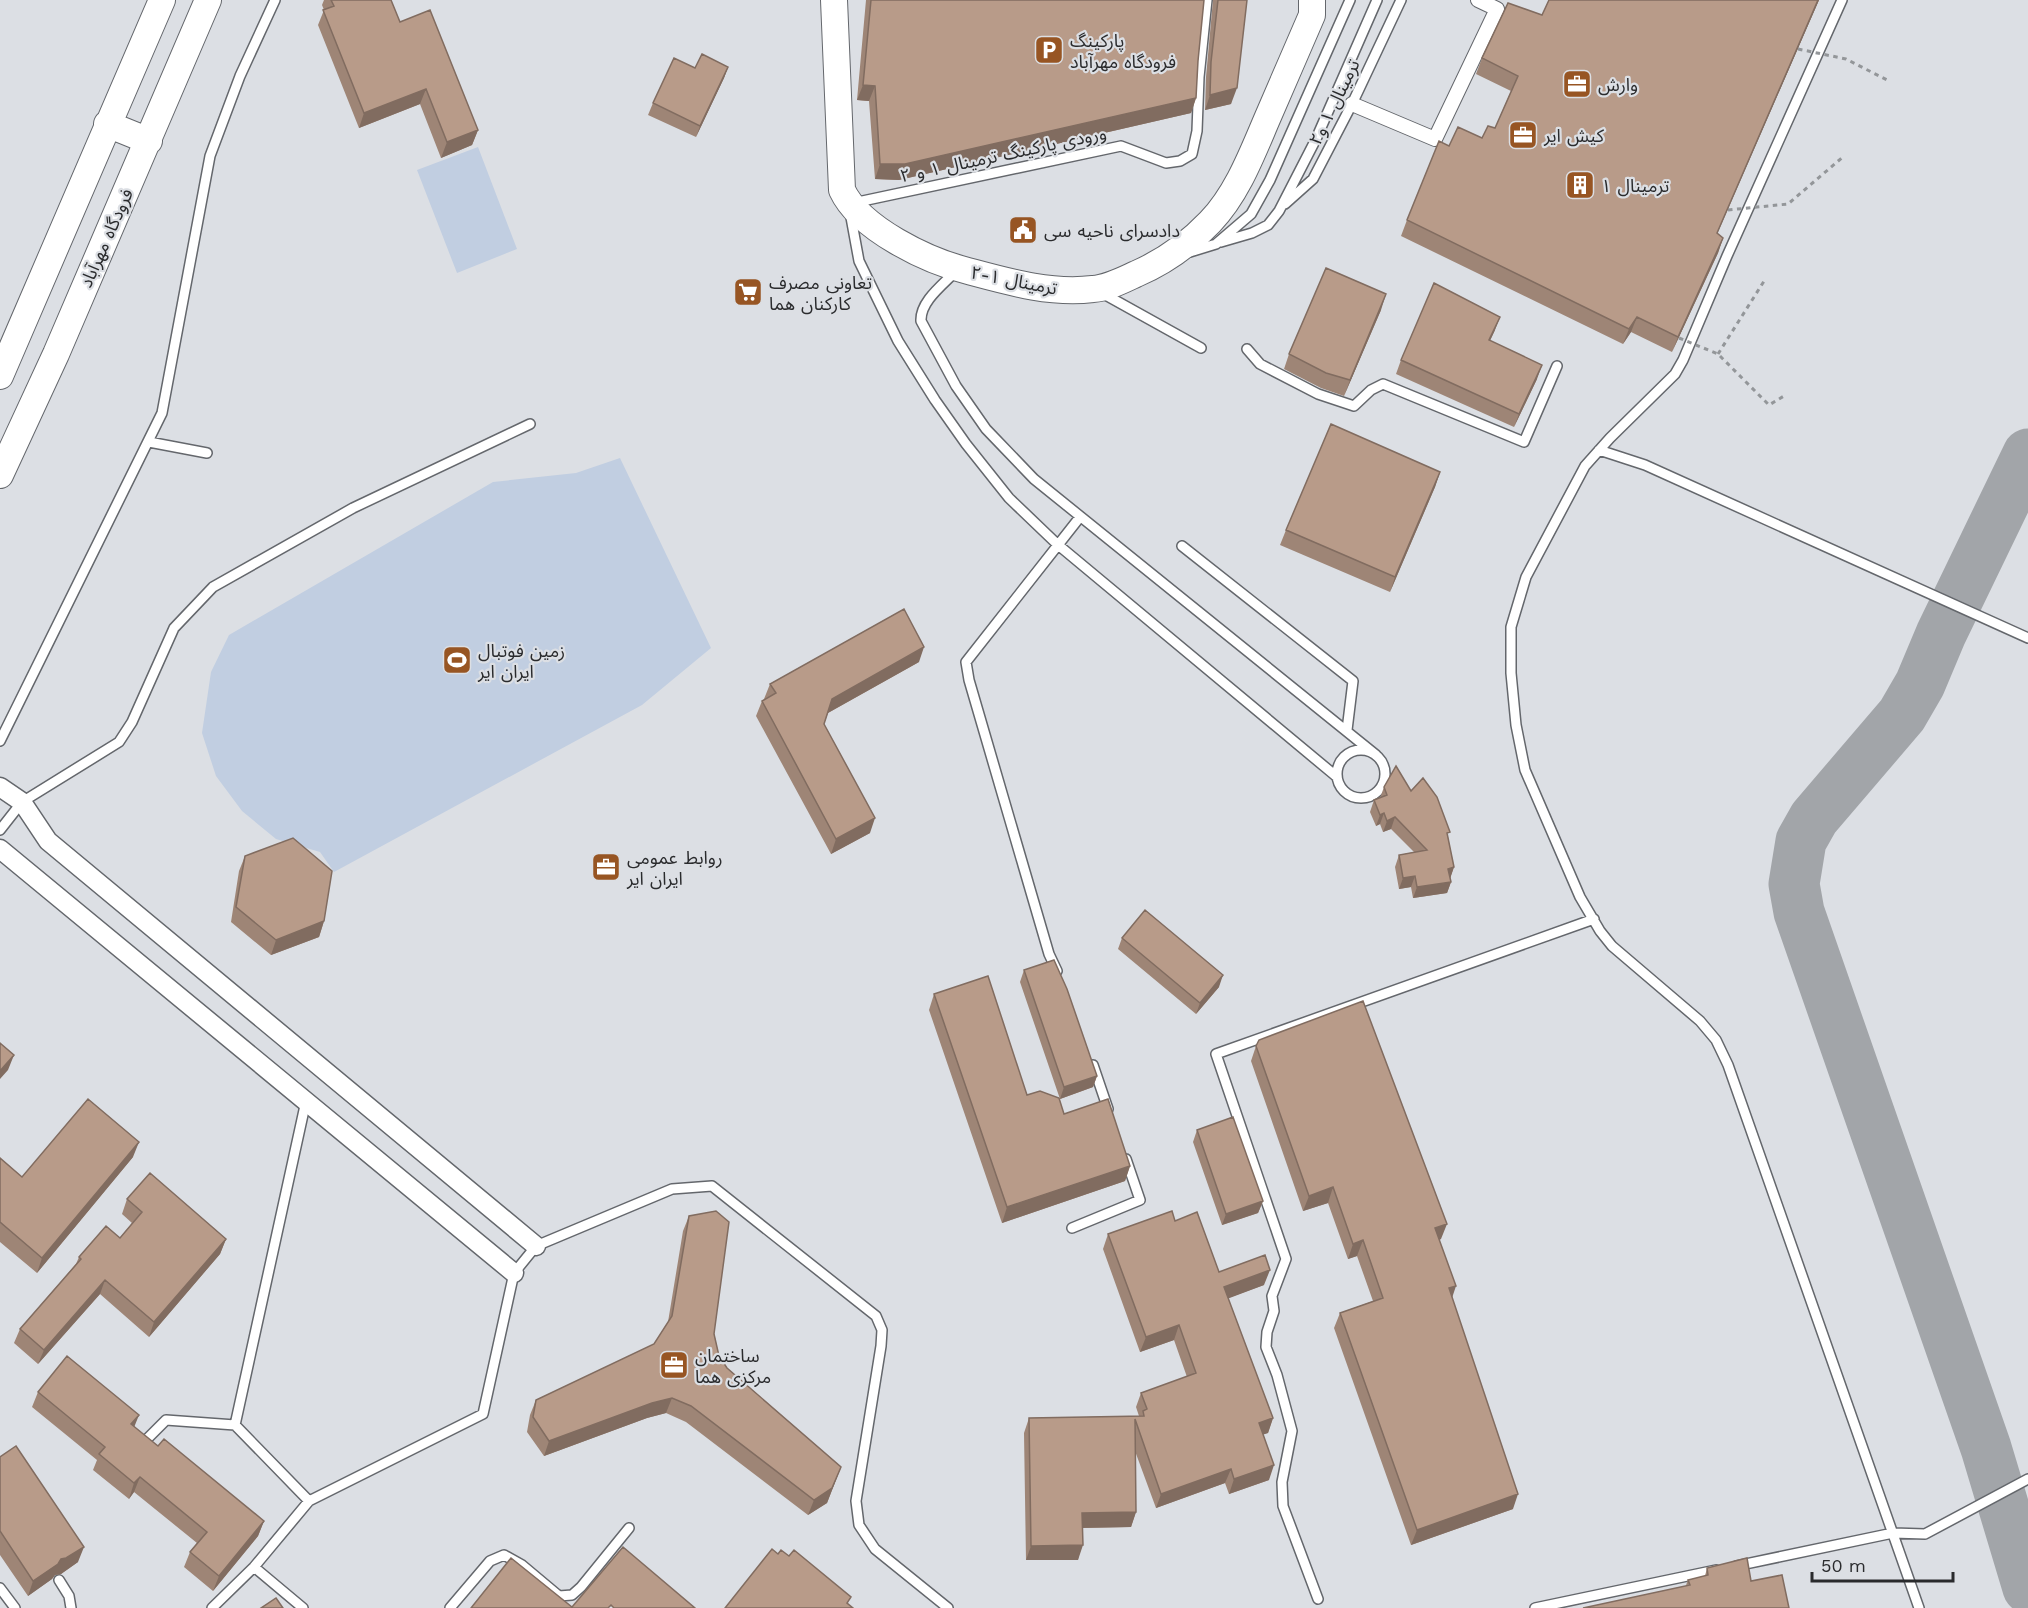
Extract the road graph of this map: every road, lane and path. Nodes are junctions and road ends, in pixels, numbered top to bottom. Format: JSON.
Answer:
{"nodes":[{"id":1,"x":162,"y":0,"type":"edge"},
{"id":2,"x":208,"y":0,"type":"edge"},
{"id":3,"x":276,"y":0,"type":"edge"},
{"id":4,"x":834,"y":0,"type":"edge"},
{"id":5,"x":1208,"y":0,"type":"edge"},
{"id":6,"x":1312,"y":0,"type":"edge"},
{"id":7,"x":1350,"y":0,"type":"edge"},
{"id":8,"x":1377,"y":0,"type":"edge"},
{"id":9,"x":1401,"y":0,"type":"edge"},
{"id":10,"x":1478,"y":0,"type":"edge"},
{"id":11,"x":1842,"y":0,"type":"edge"},
{"id":12,"x":1798,"y":49,"type":"edge"},
{"id":13,"x":1889,"y":81,"type":"dead end"},
{"id":14,"x":1352,"y":104,"type":"junction"},
{"id":15,"x":107,"y":124,"type":"junction"},
{"id":16,"x":149,"y":141,"type":"junction"},
{"id":17,"x":1844,"y":156,"type":"dead end"},
{"id":18,"x":848,"y":204,"type":"junction"},
{"id":19,"x":1281,"y":207,"type":"junction"},
{"id":20,"x":1728,"y":210,"type":"edge"},
{"id":21,"x":1215,"y":244,"type":"junction"},
{"id":22,"x":1165,"y":259,"type":"junction"},
{"id":23,"x":958,"y":269,"type":"junction"},
{"id":24,"x":1766,"y":278,"type":"dead end"},
{"id":25,"x":1095,"y":289,"type":"junction"},
{"id":26,"x":1679,"y":338,"type":"edge"},
{"id":27,"x":1201,"y":348,"type":"dead end"},
{"id":28,"x":1247,"y":349,"type":"dead end"},
{"id":29,"x":1718,"y":354,"type":"junction"},
{"id":30,"x":1557,"y":366,"type":"dead end"},
{"id":31,"x":0,"y":376,"type":"edge"},
{"id":32,"x":1784,"y":396,"type":"dead end"},
{"id":33,"x":530,"y":424,"type":"dead end"},
{"id":34,"x":149,"y":442,"type":"junction"},
{"id":35,"x":1599,"y":450,"type":"junction"},
{"id":36,"x":207,"y":453,"type":"dead end"},
{"id":37,"x":0,"y":475,"type":"edge"},
{"id":38,"x":1080,"y":517,"type":"junction"},
{"id":39,"x":1057,"y":544,"type":"junction"},
{"id":40,"x":1182,"y":546,"type":"dead end"},
{"id":41,"x":2028,"y":638,"type":"edge"},
{"id":42,"x":1347,"y":730,"type":"junction"},
{"id":43,"x":0,"y":741,"type":"edge"},
{"id":44,"x":1376,"y":755,"type":"junction"},
{"id":45,"x":1337,"y":777,"type":"junction"},
{"id":46,"x":0,"y":787,"type":"edge"},
{"id":47,"x":22,"y":802,"type":"junction"},
{"id":48,"x":0,"y":830,"type":"edge"},
{"id":49,"x":0,"y":849,"type":"edge"},
{"id":50,"x":1594,"y":919,"type":"junction"},
{"id":51,"x":1061,"y":980,"type":"edge"},
{"id":52,"x":1089,"y":1054,"type":"edge"},
{"id":53,"x":306,"y":1101,"type":"junction"},
{"id":54,"x":1113,"y":1121,"type":"edge"},
{"id":55,"x":1124,"y":1155,"type":"edge"},
{"id":56,"x":1072,"y":1228,"type":"dead end"},
{"id":57,"x":536,"y":1245,"type":"junction"},
{"id":58,"x":514,"y":1273,"type":"junction"},
{"id":59,"x":235,"y":1425,"type":"junction"},
{"id":60,"x":147,"y":1439,"type":"edge"},
{"id":61,"x":2028,"y":1479,"type":"edge"},
{"id":62,"x":309,"y":1501,"type":"junction"},
{"id":63,"x":629,"y":1528,"type":"dead end"},
{"id":64,"x":1893,"y":1533,"type":"junction"},
{"id":65,"x":254,"y":1567,"type":"junction"},
{"id":66,"x":59,"y":1580,"type":"edge"},
{"id":67,"x":0,"y":1588,"type":"edge"},
{"id":68,"x":1318,"y":1599,"type":"dead end"},
{"id":69,"x":15,"y":1608,"type":"edge"},
{"id":70,"x":71,"y":1608,"type":"edge"},
{"id":71,"x":212,"y":1608,"type":"edge"},
{"id":72,"x":303,"y":1608,"type":"edge"},
{"id":73,"x":450,"y":1608,"type":"edge"},
{"id":74,"x":948,"y":1608,"type":"edge"},
{"id":75,"x":1535,"y":1608,"type":"edge"},
{"id":76,"x":1919,"y":1608,"type":"edge"}],
"edges":[{"from":1,"to":15,"type":"main road"},
{"from":2,"to":16,"type":"main road","name":"فرودگاه مهرآباد"},
{"from":3,"to":34,"type":"lane"},
{"from":4,"to":18,"type":"main road"},
{"from":5,"to":18,"type":"lane","name":"ورودی پارکینگ ترمینال ۱ و ۲"},
{"from":6,"to":22,"type":"main road","name":"ترمینال ۱-۲"},
{"from":7,"to":21,"type":"lane"},
{"from":8,"to":19,"type":"lane"},
{"from":9,"to":14,"type":"lane","name":"ترمینال ۱ و۲"},
{"from":10,"to":14,"type":"street"},
{"from":11,"to":35,"type":"lane"},
{"from":12,"to":13,"type":"path","bridge":true},
{"from":14,"to":19,"type":"lane","name":"ترمینال ۱ و۲"},
{"from":15,"to":16,"type":"main road"},
{"from":15,"to":31,"type":"main road"},
{"from":16,"to":37,"type":"main road","name":"فرودگاه مهرآباد"},
{"from":17,"to":20,"type":"path","bridge":true},
{"from":18,"to":23,"type":"main road","name":"ترمینال ۱-۲"},
{"from":18,"to":39,"type":"lane"},
{"from":19,"to":21,"type":"lane"},
{"from":21,"to":22,"type":"lane"},
{"from":22,"to":25,"type":"main road","name":"ترمینال ۱-۲"},
{"from":23,"to":25,"type":"main road","name":"ترمینال ۱-۲"},
{"from":23,"to":38,"type":"lane"},
{"from":24,"to":29,"type":"path"},
{"from":25,"to":27,"type":"lane"},
{"from":26,"to":29,"type":"path","bridge":true},
{"from":28,"to":30,"type":"lane"},
{"from":29,"to":32,"type":"path","bridge":true},
{"from":33,"to":47,"type":"lane"},
{"from":34,"to":36,"type":"lane"},
{"from":34,"to":43,"type":"lane"},
{"from":35,"to":41,"type":"lane"},
{"from":35,"to":50,"type":"lane"},
{"from":38,"to":39,"type":"lane"},
{"from":38,"to":42,"type":"lane"},
{"from":39,"to":45,"type":"lane"},
{"from":39,"to":51,"type":"lane"},
{"from":40,"to":42,"type":"lane"},
{"from":42,"to":44,"type":"lane"},
{"from":44,"to":45,"type":"lane"},
{"from":44,"to":45,"type":"lane"},
{"from":46,"to":47,"type":"street"},
{"from":47,"to":48,"type":"lane"},
{"from":47,"to":57,"type":"street"},
{"from":49,"to":53,"type":"street"},
{"from":50,"to":64,"type":"lane"},
{"from":50,"to":68,"type":"lane"},
{"from":52,"to":54,"type":"lane"},
{"from":53,"to":58,"type":"street"},
{"from":53,"to":59,"type":"lane"},
{"from":55,"to":56,"type":"lane"},
{"from":57,"to":58,"type":"lane"},
{"from":57,"to":74,"type":"lane"},
{"from":58,"to":62,"type":"lane"},
{"from":59,"to":60,"type":"lane"},
{"from":59,"to":62,"type":"lane"},
{"from":61,"to":64,"type":"lane"},
{"from":62,"to":65,"type":"lane"},
{"from":63,"to":73,"type":"lane"},
{"from":64,"to":75,"type":"lane"},
{"from":64,"to":76,"type":"lane"},
{"from":65,"to":71,"type":"lane"},
{"from":65,"to":72,"type":"lane"},
{"from":66,"to":70,"type":"lane"},
{"from":67,"to":69,"type":"lane"}]}
